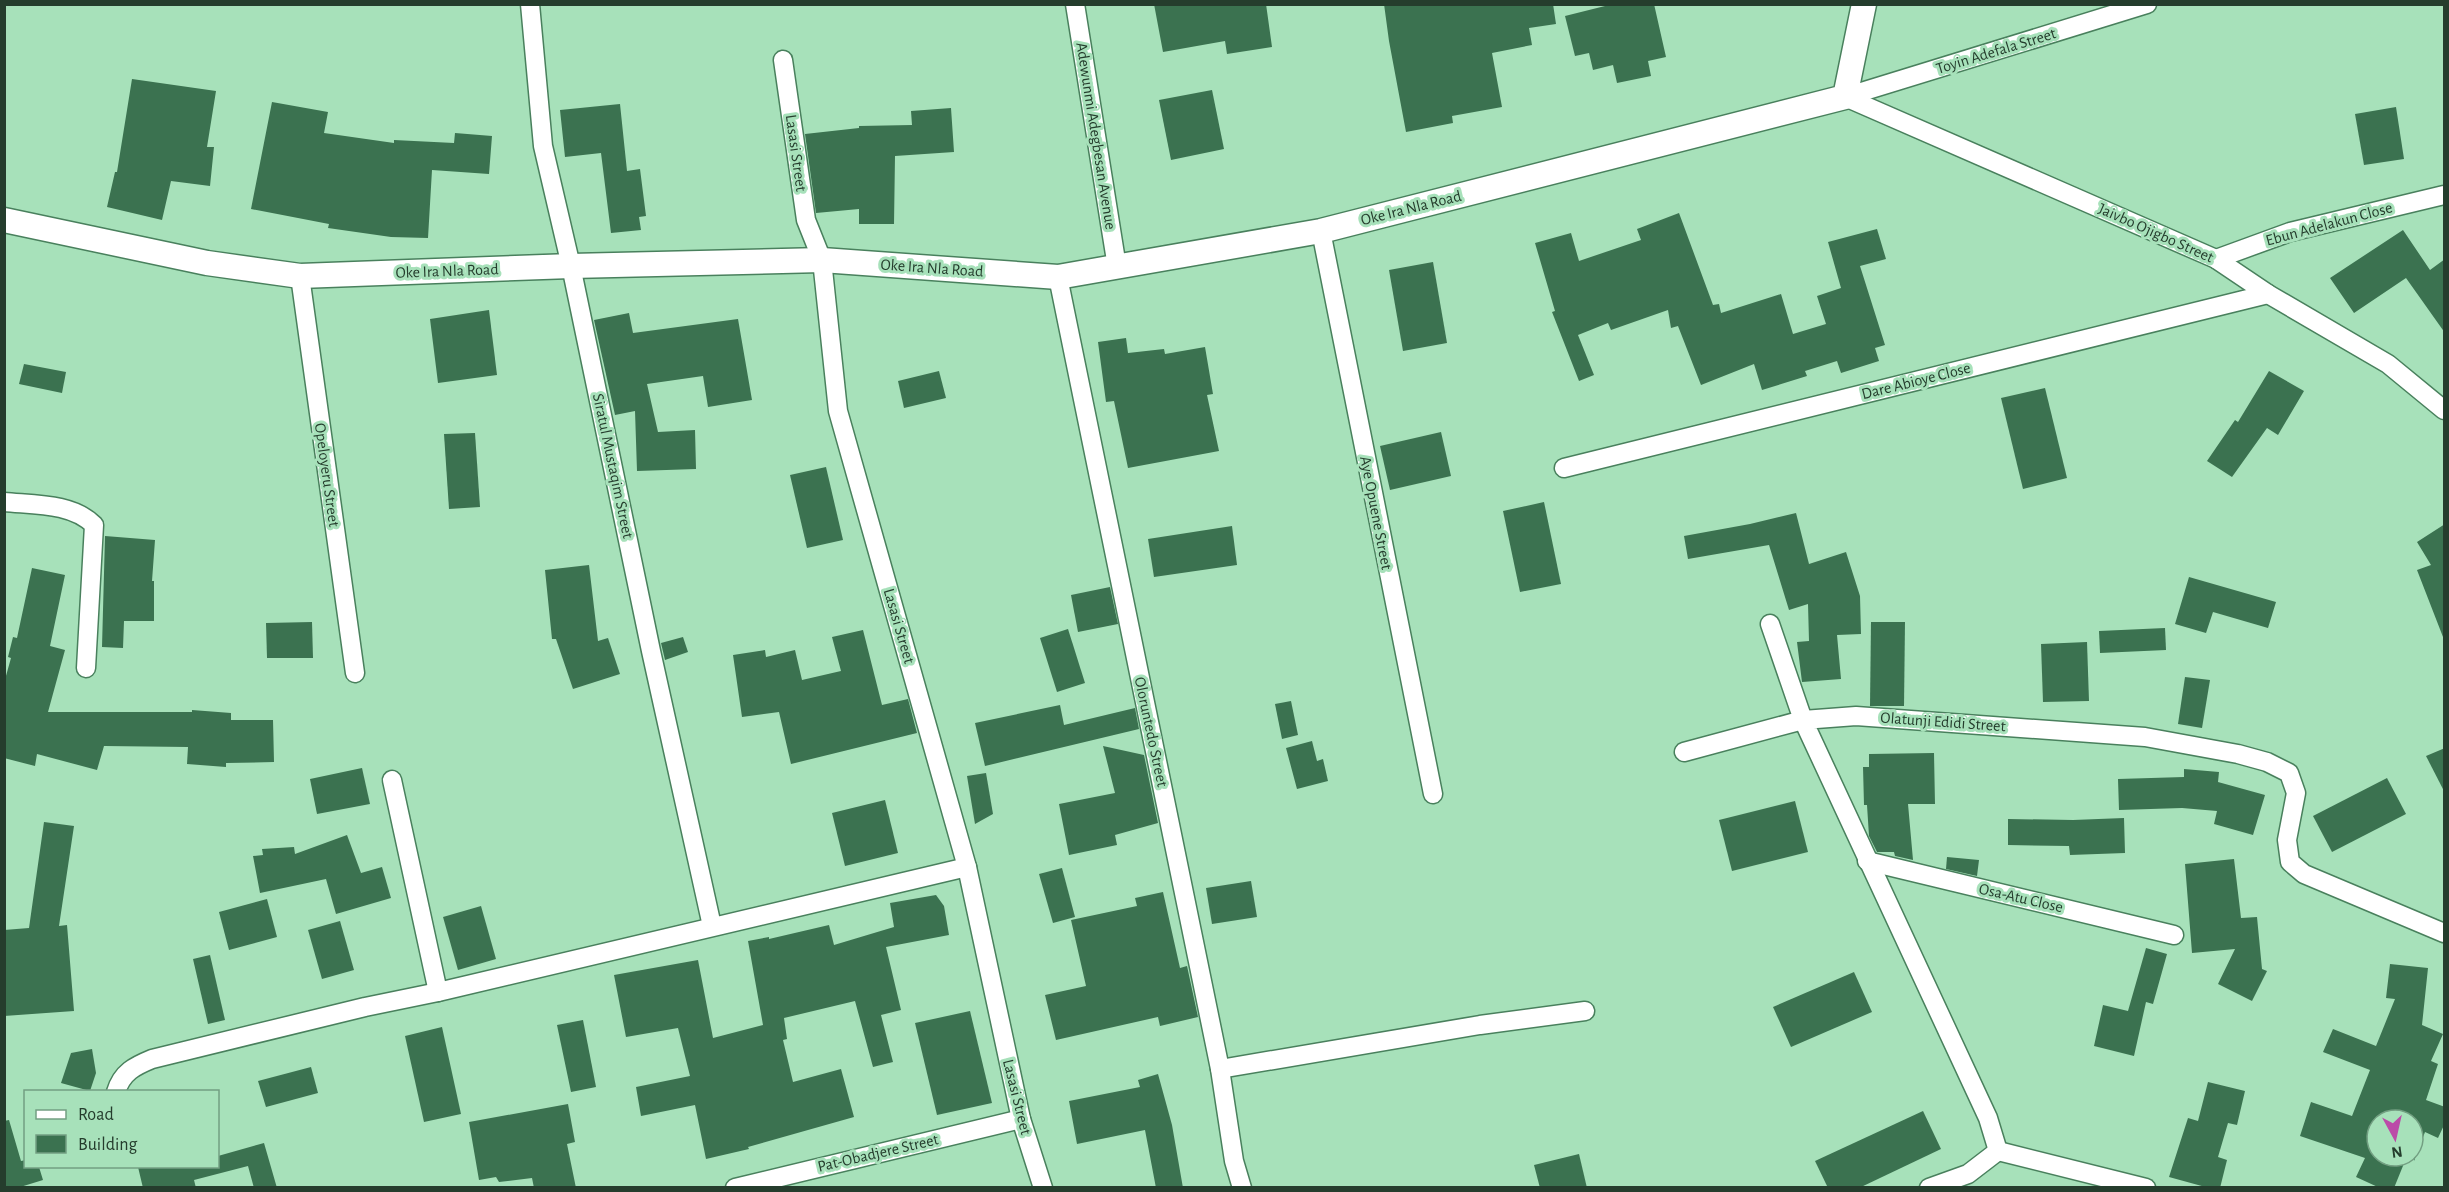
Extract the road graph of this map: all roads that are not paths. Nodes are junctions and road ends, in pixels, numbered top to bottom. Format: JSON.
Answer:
{"nodes":[{"id":1,"x":530,"y":4,"type":"edge"},
{"id":2,"x":1075,"y":4,"type":"edge"},
{"id":3,"x":1864,"y":4,"type":"edge"},
{"id":4,"x":2146,"y":4,"type":"edge"},
{"id":5,"x":783,"y":60,"type":"dead end"},
{"id":6,"x":1845,"y":97,"type":"junction"},
{"id":7,"x":2445,"y":195,"type":"edge"},
{"id":8,"x":4,"y":220,"type":"edge"},
{"id":9,"x":1321,"y":231,"type":"junction"},
{"id":10,"x":2216,"y":259,"type":"junction"},
{"id":11,"x":822,"y":260,"type":"junction"},
{"id":12,"x":571,"y":266,"type":"junction"},
{"id":13,"x":1117,"y":267,"type":"junction"},
{"id":14,"x":300,"y":276,"type":"junction"},
{"id":15,"x":1058,"y":277,"type":"junction"},
{"id":16,"x":2268,"y":294,"type":"junction"},
{"id":17,"x":2445,"y":410,"type":"edge"},
{"id":18,"x":1564,"y":468,"type":"dead end"},
{"id":19,"x":4,"y":502,"type":"edge"},
{"id":20,"x":1770,"y":624,"type":"dead end"},
{"id":21,"x":86,"y":668,"type":"dead end"},
{"id":22,"x":355,"y":673,"type":"dead end"},
{"id":23,"x":1803,"y":720,"type":"junction"},
{"id":24,"x":1684,"y":752,"type":"dead end"},
{"id":25,"x":392,"y":780,"type":"dead end"},
{"id":26,"x":1434,"y":794,"type":"dead end"},
{"id":27,"x":1867,"y":861,"type":"junction"},
{"id":28,"x":967,"y":867,"type":"junction"},
{"id":29,"x":712,"y":926,"type":"junction"},
{"id":30,"x":2445,"y":933,"type":"edge"},
{"id":31,"x":2174,"y":935,"type":"dead end"},
{"id":32,"x":438,"y":992,"type":"junction"},
{"id":33,"x":1585,"y":1011,"type":"dead end"},
{"id":34,"x":1220,"y":1069,"type":"junction"},
{"id":35,"x":116,"y":1090,"type":"edge"},
{"id":36,"x":1021,"y":1119,"type":"junction"},
{"id":37,"x":1998,"y":1151,"type":"junction"},
{"id":38,"x":735,"y":1188,"type":"edge"},
{"id":39,"x":1043,"y":1188,"type":"edge"},
{"id":40,"x":1242,"y":1188,"type":"edge"},
{"id":41,"x":1929,"y":1188,"type":"edge"},
{"id":42,"x":2146,"y":1188,"type":"edge"}],
"edges":[{"from":1,"to":12,"type":"street","name":"Siratul Mustaqim Street"},
{"from":2,"to":13,"type":"street","name":"Adewunmi Adegbesan Avenue"},
{"from":3,"to":6,"type":"street"},
{"from":4,"to":6,"type":"street","name":"Toyin Adefala Street"},
{"from":5,"to":11,"type":"street","name":"Lasasi Street"},
{"from":6,"to":9,"type":"street","name":"Oke Ira Nla Road"},
{"from":6,"to":10,"type":"street","name":"Jaivbo Ojigbo Street"},
{"from":7,"to":10,"type":"street","name":"Ebun Adelakun Close"},
{"from":8,"to":14,"type":"street","name":"Oke Ira Nla Road"},
{"from":9,"to":13,"type":"street","name":"Oke Ira Nla Road"},
{"from":9,"to":26,"type":"street","name":"Aye Opuene Street"},
{"from":10,"to":16,"type":"street","name":"Jaivbo Ojigbo Street"},
{"from":11,"to":12,"type":"street","name":"Oke Ira Nla Road"},
{"from":11,"to":15,"type":"street","name":"Oke Ira Nla Road"},
{"from":11,"to":28,"type":"street","name":"Lasasi Street"},
{"from":12,"to":14,"type":"street","name":"Oke Ira Nla Road"},
{"from":12,"to":29,"type":"street","name":"Siratul Mustaqim Street"},
{"from":13,"to":15,"type":"street","name":"Oke Ira Nla Road"},
{"from":14,"to":22,"type":"street","name":"Opeloyeru Street"},
{"from":15,"to":34,"type":"street","name":"Oloruntedo Street"},
{"from":16,"to":17,"type":"street","name":"Jaivbo Ojigbo Street"},
{"from":16,"to":18,"type":"street","name":"Dare Abioye Close"},
{"from":19,"to":21,"type":"street"},
{"from":20,"to":23,"type":"street"},
{"from":23,"to":24,"type":"street","name":"Olatunji Edidi Street"},
{"from":23,"to":27,"type":"street"},
{"from":23,"to":30,"type":"street","name":"Olatunji Edidi Street"},
{"from":25,"to":32,"type":"street"},
{"from":27,"to":31,"type":"street","name":"Osa-Atu Close"},
{"from":27,"to":37,"type":"street"},
{"from":28,"to":29,"type":"street"},
{"from":28,"to":36,"type":"street","name":"Lasasi Street"},
{"from":29,"to":32,"type":"street"},
{"from":32,"to":35,"type":"street"},
{"from":33,"to":34,"type":"street"},
{"from":34,"to":40,"type":"street","name":"Oloruntedo Street"},
{"from":36,"to":38,"type":"street","name":"Pat-Obadjere Street"},
{"from":36,"to":39,"type":"street","name":"Lasasi Street"},
{"from":37,"to":41,"type":"street"},
{"from":37,"to":42,"type":"street"}]}
